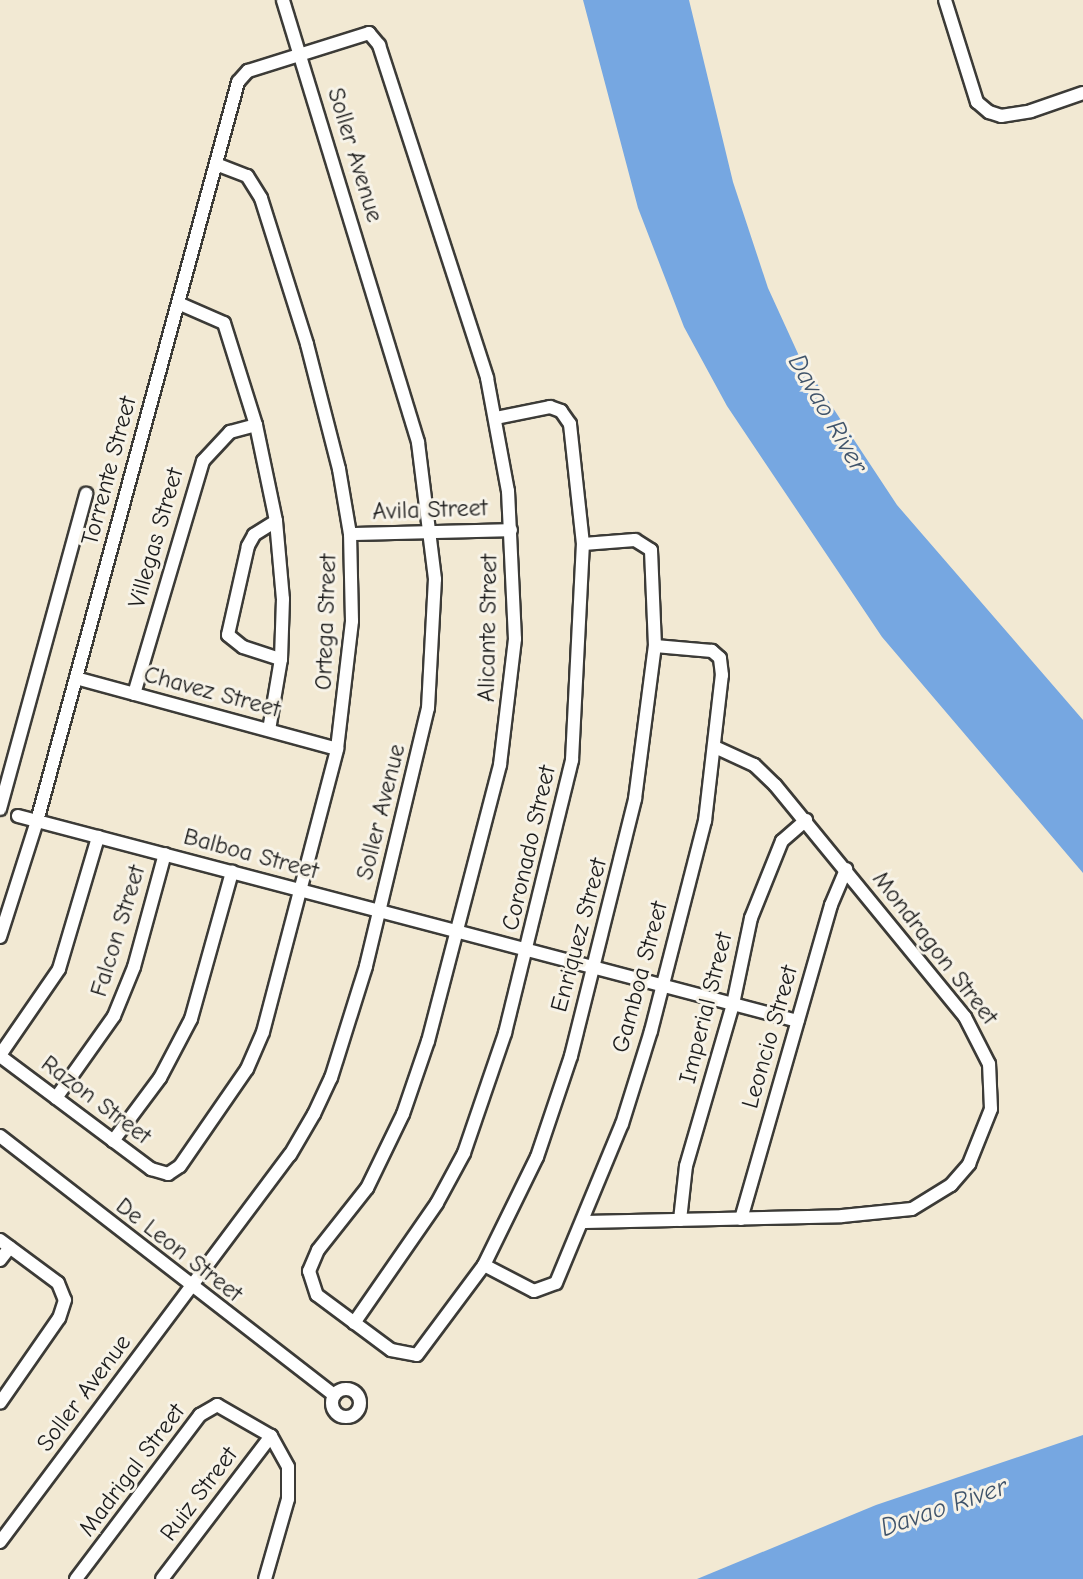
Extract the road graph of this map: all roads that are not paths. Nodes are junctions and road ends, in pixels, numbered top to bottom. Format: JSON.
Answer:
{"nodes":[{"id":1,"x":283,"y":0,"type":"edge"},
{"id":2,"x":945,"y":0,"type":"edge"},
{"id":3,"x":300,"y":53,"type":"junction"},
{"id":4,"x":1083,"y":93,"type":"edge"},
{"id":5,"x":216,"y":164,"type":"junction"},
{"id":6,"x":178,"y":303,"type":"junction"},
{"id":7,"x":496,"y":418,"type":"junction"},
{"id":8,"x":256,"y":425,"type":"junction"},
{"id":9,"x":86,"y":494,"type":"dead end"},
{"id":10,"x":276,"y":521,"type":"junction"},
{"id":11,"x":511,"y":530,"type":"junction"},
{"id":12,"x":431,"y":532,"type":"junction"},
{"id":13,"x":350,"y":534,"type":"junction"},
{"id":14,"x":583,"y":544,"type":"junction"},
{"id":15,"x":655,"y":646,"type":"junction"},
{"id":16,"x":281,"y":659,"type":"junction"},
{"id":17,"x":76,"y":678,"type":"junction"},
{"id":18,"x":134,"y":694,"type":"junction"},
{"id":19,"x":269,"y":730,"type":"junction"},
{"id":20,"x":717,"y":748,"type":"junction"},
{"id":21,"x":337,"y":749,"type":"junction"},
{"id":22,"x":0,"y":809,"type":"edge"},
{"id":23,"x":18,"y":816,"type":"dead end"},
{"id":24,"x":806,"y":820,"type":"junction"},
{"id":25,"x":37,"y":821,"type":"junction"},
{"id":26,"x":98,"y":837,"type":"junction"},
{"id":27,"x":165,"y":854,"type":"junction"},
{"id":28,"x":846,"y":869,"type":"junction"},
{"id":29,"x":232,"y":872,"type":"junction"},
{"id":30,"x":300,"y":890,"type":"junction"},
{"id":31,"x":380,"y":911,"type":"junction"},
{"id":32,"x":458,"y":931,"type":"junction"},
{"id":33,"x":0,"y":937,"type":"edge"},
{"id":34,"x":528,"y":950,"type":"junction"},
{"id":35,"x":594,"y":967,"type":"junction"},
{"id":36,"x":662,"y":985,"type":"junction"},
{"id":37,"x":733,"y":1004,"type":"junction"},
{"id":38,"x":798,"y":1021,"type":"junction"},
{"id":39,"x":0,"y":1055,"type":"edge"},
{"id":40,"x":56,"y":1098,"type":"junction"},
{"id":41,"x":0,"y":1136,"type":"edge"},
{"id":42,"x":113,"y":1141,"type":"junction"},
{"id":43,"x":168,"y":1174,"type":"joint"},
{"id":44,"x":741,"y":1219,"type":"junction"},
{"id":45,"x":680,"y":1220,"type":"junction"},
{"id":46,"x":585,"y":1222,"type":"junction"},
{"id":47,"x":5,"y":1243,"type":"edge"},
{"id":48,"x":0,"y":1260,"type":"edge"},
{"id":49,"x":484,"y":1265,"type":"junction"},
{"id":50,"x":190,"y":1287,"type":"junction"},
{"id":51,"x":354,"y":1323,"type":"junction"},
{"id":52,"x":334,"y":1395,"type":"dead end"},
{"id":53,"x":0,"y":1403,"type":"edge"},
{"id":54,"x":271,"y":1436,"type":"junction"},
{"id":55,"x":0,"y":1542,"type":"edge"},
{"id":56,"x":76,"y":1579,"type":"edge"},
{"id":57,"x":162,"y":1579,"type":"edge"},
{"id":58,"x":265,"y":1579,"type":"edge"}],
"edges":[{"from":1,"to":3,"type":"street","name":"Soller Avenue"},
{"from":2,"to":4,"type":"street"},
{"from":3,"to":5,"type":"street","name":"Torrente Street"},
{"from":3,"to":7,"type":"street","name":"Alicante Street"},
{"from":3,"to":12,"type":"street","name":"Soller Avenue"},
{"from":5,"to":6,"type":"street","name":"Torrente Street"},
{"from":5,"to":13,"type":"street","name":"Ortega Street"},
{"from":6,"to":8,"type":"street"},
{"from":6,"to":17,"type":"street","name":"Torrente Street"},
{"from":7,"to":11,"type":"street","name":"Alicante Street"},
{"from":7,"to":14,"type":"street","name":"Coronado Street"},
{"from":8,"to":10,"type":"street"},
{"from":8,"to":18,"type":"street","name":"Villegas Street"},
{"from":9,"to":22,"type":"street"},
{"from":10,"to":16,"type":"street"},
{"from":10,"to":16,"type":"street"},
{"from":11,"to":12,"type":"street","name":"Avila Street"},
{"from":11,"to":32,"type":"street","name":"Alicante Street"},
{"from":12,"to":13,"type":"street","name":"Avila Street"},
{"from":12,"to":31,"type":"street","name":"Soller Avenue"},
{"from":13,"to":21,"type":"street","name":"Ortega Street"},
{"from":14,"to":15,"type":"street","name":"Enriquez Street"},
{"from":14,"to":34,"type":"street","name":"Coronado Street"},
{"from":15,"to":20,"type":"street","name":"Gamboa Street"},
{"from":15,"to":35,"type":"street","name":"Enriquez Street"},
{"from":16,"to":19,"type":"street"},
{"from":17,"to":18,"type":"street","name":"Chavez Street"},
{"from":17,"to":25,"type":"street","name":"Torrente Street"},
{"from":18,"to":19,"type":"street","name":"Chavez Street"},
{"from":19,"to":21,"type":"street","name":"Chavez Street"},
{"from":20,"to":24,"type":"street","name":"Mondragon Street"},
{"from":20,"to":36,"type":"street","name":"Gamboa Street"},
{"from":21,"to":30,"type":"street","name":"Ortega Street"},
{"from":23,"to":25,"type":"street","name":"Balboa Street"},
{"from":24,"to":28,"type":"street","name":"Mondragon Street"},
{"from":24,"to":37,"type":"street","name":"Imperial Street"},
{"from":25,"to":26,"type":"street","name":"Balboa Street"},
{"from":25,"to":33,"type":"street","name":"Torrente Street"},
{"from":26,"to":27,"type":"street","name":"Balboa Street"},
{"from":26,"to":39,"type":"street"},
{"from":27,"to":29,"type":"street","name":"Balboa Street"},
{"from":27,"to":40,"type":"street","name":"Falcon Street"},
{"from":28,"to":38,"type":"street","name":"Leoncio Street"},
{"from":28,"to":44,"type":"street","name":"Mondragon Street"},
{"from":29,"to":30,"type":"street","name":"Balboa Street"},
{"from":29,"to":42,"type":"street"},
{"from":30,"to":31,"type":"street","name":"Balboa Street"},
{"from":30,"to":43,"type":"street","name":"Ortega Street"},
{"from":31,"to":32,"type":"street","name":"Balboa Street"},
{"from":31,"to":50,"type":"street","name":"Soller Avenue"},
{"from":32,"to":34,"type":"street","name":"Balboa Street"},
{"from":32,"to":51,"type":"street","name":"Alicante Street"},
{"from":34,"to":35,"type":"street","name":"Balboa Street"},
{"from":34,"to":51,"type":"street","name":"Coronado Street"},
{"from":35,"to":36,"type":"street","name":"Balboa Street"},
{"from":35,"to":49,"type":"street","name":"Enriquez Street"},
{"from":36,"to":37,"type":"street","name":"Balboa Street"},
{"from":36,"to":46,"type":"street","name":"Gamboa Street"},
{"from":37,"to":38,"type":"street","name":"Balboa Street"},
{"from":37,"to":45,"type":"street","name":"Imperial Street"},
{"from":38,"to":44,"type":"street","name":"Leoncio Street"},
{"from":39,"to":40,"type":"street","name":"Razon Street"},
{"from":40,"to":42,"type":"street","name":"Razon Street"},
{"from":41,"to":50,"type":"street","name":"De Leon Street"},
{"from":42,"to":43,"type":"street","name":"Razon Street"},
{"from":44,"to":45,"type":"street","name":"Mondragon Street"},
{"from":45,"to":46,"type":"street","name":"Mondragon Street"},
{"from":46,"to":49,"type":"street","name":"Gamboa Street"},
{"from":47,"to":48,"type":"street"},
{"from":47,"to":53,"type":"street"},
{"from":49,"to":51,"type":"street","name":"Enriquez Street"},
{"from":50,"to":52,"type":"street","name":"De Leon Street"},
{"from":50,"to":55,"type":"street","name":"Soller Avenue"},
{"from":54,"to":56,"type":"street","name":"Madrigal Street"},
{"from":54,"to":57,"type":"street","name":"Ruiz Street"},
{"from":54,"to":58,"type":"street"}]}
